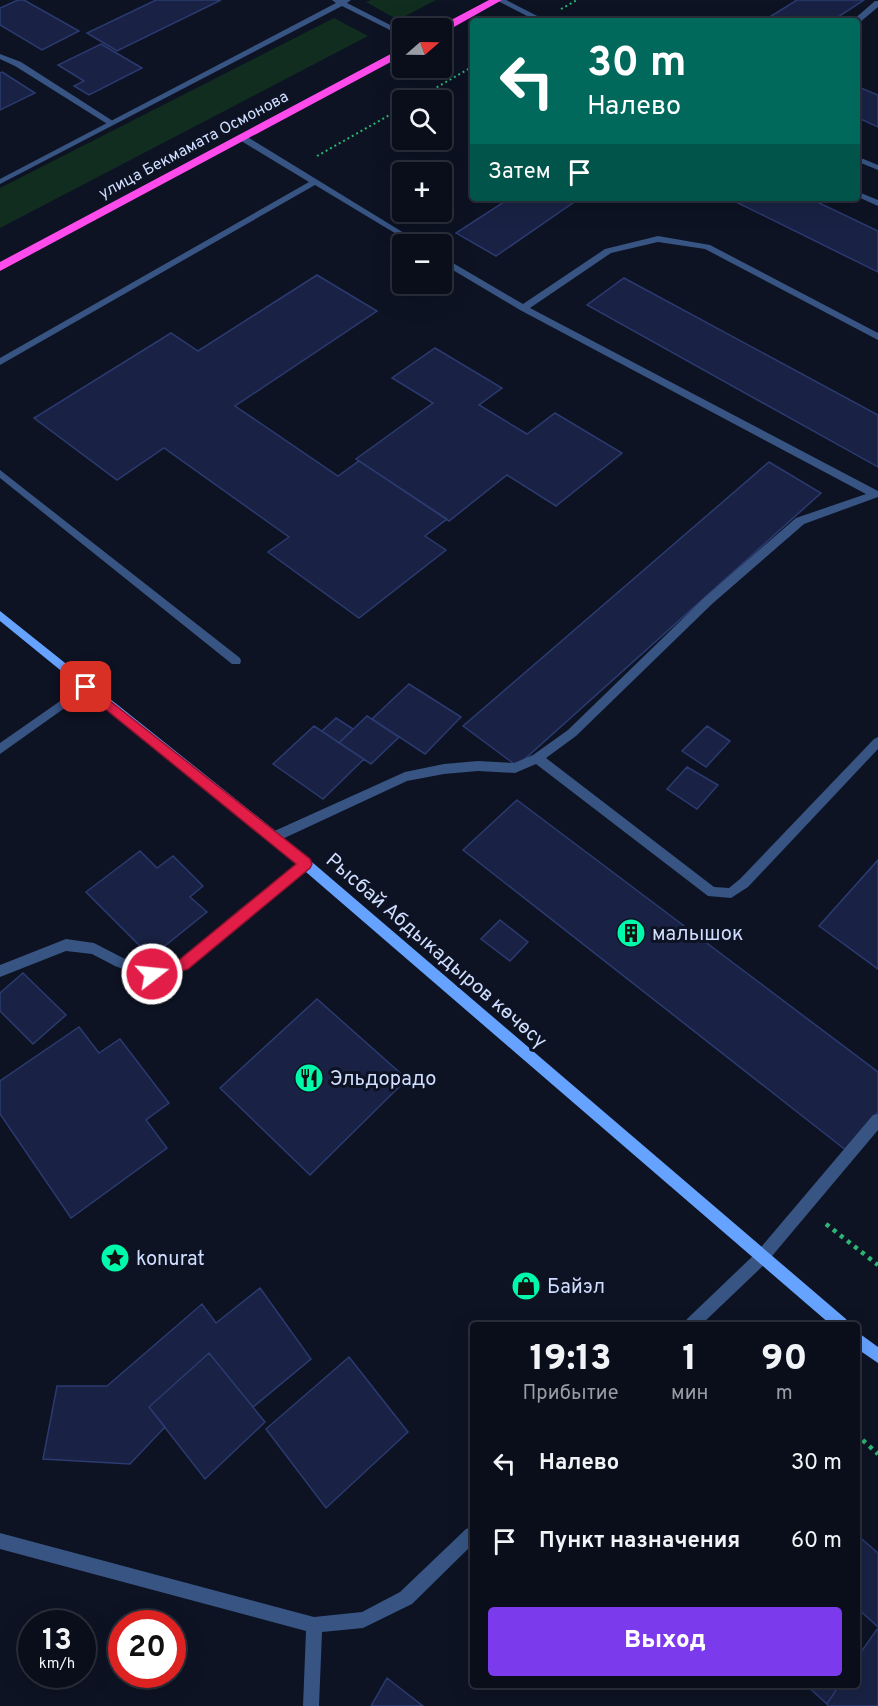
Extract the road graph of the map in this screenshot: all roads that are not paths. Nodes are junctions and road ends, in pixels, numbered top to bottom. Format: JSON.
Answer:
{"nodes":[{"id":1,"x":498,"y":0,"type":"edge"},
{"id":2,"x":341,"y":1,"type":"edge"},
{"id":3,"x":878,"y":3,"type":"edge"},
{"id":4,"x":537,"y":18,"type":"edge"},
{"id":5,"x":860,"y":18,"type":"edge"},
{"id":6,"x":452,"y":24,"type":"edge"},
{"id":7,"x":392,"y":29,"type":"edge"},
{"id":8,"x":0,"y":56,"type":"edge"},
{"id":9,"x":392,"y":56,"type":"edge"},
{"id":10,"x":112,"y":123,"type":"junction"},
{"id":11,"x":241,"y":137,"type":"junction"},
{"id":12,"x":860,"y":160,"type":"edge"},
{"id":13,"x":878,"y":168,"type":"edge"},
{"id":14,"x":0,"y":182,"type":"edge"},
{"id":15,"x":314,"y":182,"type":"junction"},
{"id":16,"x":860,"y":195,"type":"edge"},
{"id":17,"x":878,"y":203,"type":"edge"},
{"id":18,"x":401,"y":234,"type":"edge"},
{"id":19,"x":452,"y":266,"type":"edge"},
{"id":20,"x":0,"y":267,"type":"edge"},
{"id":21,"x":522,"y":308,"type":"junction"},
{"id":22,"x":878,"y":337,"type":"edge"},
{"id":23,"x":0,"y":362,"type":"edge"},
{"id":24,"x":0,"y":473,"type":"edge"},
{"id":25,"x":877,"y":493,"type":"edge"},
{"id":26,"x":0,"y":615,"type":"edge"},
{"id":27,"x":237,"y":661,"type":"dead end"},
{"id":28,"x":86,"y":687,"type":"junction"},
{"id":29,"x":878,"y":742,"type":"edge"},
{"id":30,"x":0,"y":749,"type":"edge"},
{"id":31,"x":537,"y":758,"type":"junction"},
{"id":32,"x":274,"y":837,"type":"junction"},
{"id":33,"x":305,"y":864,"type":"junction"},
{"id":34,"x":0,"y":971,"type":"edge"},
{"id":35,"x":878,"y":1120,"type":"edge"},
{"id":36,"x":762,"y":1257,"type":"junction"},
{"id":37,"x":694,"y":1322,"type":"edge"},
{"id":38,"x":839,"y":1322,"type":"edge"},
{"id":39,"x":860,"y":1341,"type":"edge"},
{"id":40,"x":878,"y":1356,"type":"edge"},
{"id":41,"x":470,"y":1537,"type":"edge"},
{"id":42,"x":0,"y":1541,"type":"edge"},
{"id":43,"x":314,"y":1625,"type":"junction"},
{"id":44,"x":311,"y":1706,"type":"edge"}],
"edges":[{"from":1,"to":4,"type":"street"},
{"from":1,"to":6,"type":"highway"},
{"from":2,"to":7,"type":"street"},
{"from":2,"to":10,"type":"street"},
{"from":3,"to":5,"type":"street"},
{"from":8,"to":10,"type":"street"},
{"from":9,"to":11,"type":"highway","name":"улица Бекмамата Осмонова"},
{"from":10,"to":14,"type":"street"},
{"from":11,"to":15,"type":"street"},
{"from":11,"to":20,"type":"highway","name":"улица Бекмамата Осмонова"},
{"from":12,"to":13,"type":"street"},
{"from":15,"to":18,"type":"street"},
{"from":15,"to":23,"type":"street"},
{"from":16,"to":17,"type":"street"},
{"from":19,"to":21,"type":"street"},
{"from":21,"to":22,"type":"street"},
{"from":21,"to":25,"type":"street"},
{"from":24,"to":27,"type":"street"},
{"from":25,"to":31,"type":"street"},
{"from":26,"to":28,"type":"main road","name":"Рысбай Абдыкадыров көчөсү"},
{"from":28,"to":30,"type":"street"},
{"from":28,"to":32,"type":"main road","name":"Рысбай Абдыкадыров көчөсү"},
{"from":29,"to":31,"type":"street"},
{"from":31,"to":32,"type":"street"},
{"from":32,"to":33,"type":"main road","name":"Рысбай Абдыкадыров көчөсү"},
{"from":33,"to":34,"type":"street"},
{"from":33,"to":36,"type":"main road","name":"Рысбай Абдыкадыров көчөсү"},
{"from":35,"to":36,"type":"street"},
{"from":36,"to":37,"type":"street"},
{"from":36,"to":38,"type":"main road","name":"Рысбай Абдыкадыров көчөсү"},
{"from":39,"to":40,"type":"main road"},
{"from":41,"to":43,"type":"street"},
{"from":42,"to":43,"type":"street"},
{"from":43,"to":44,"type":"street"}]}
